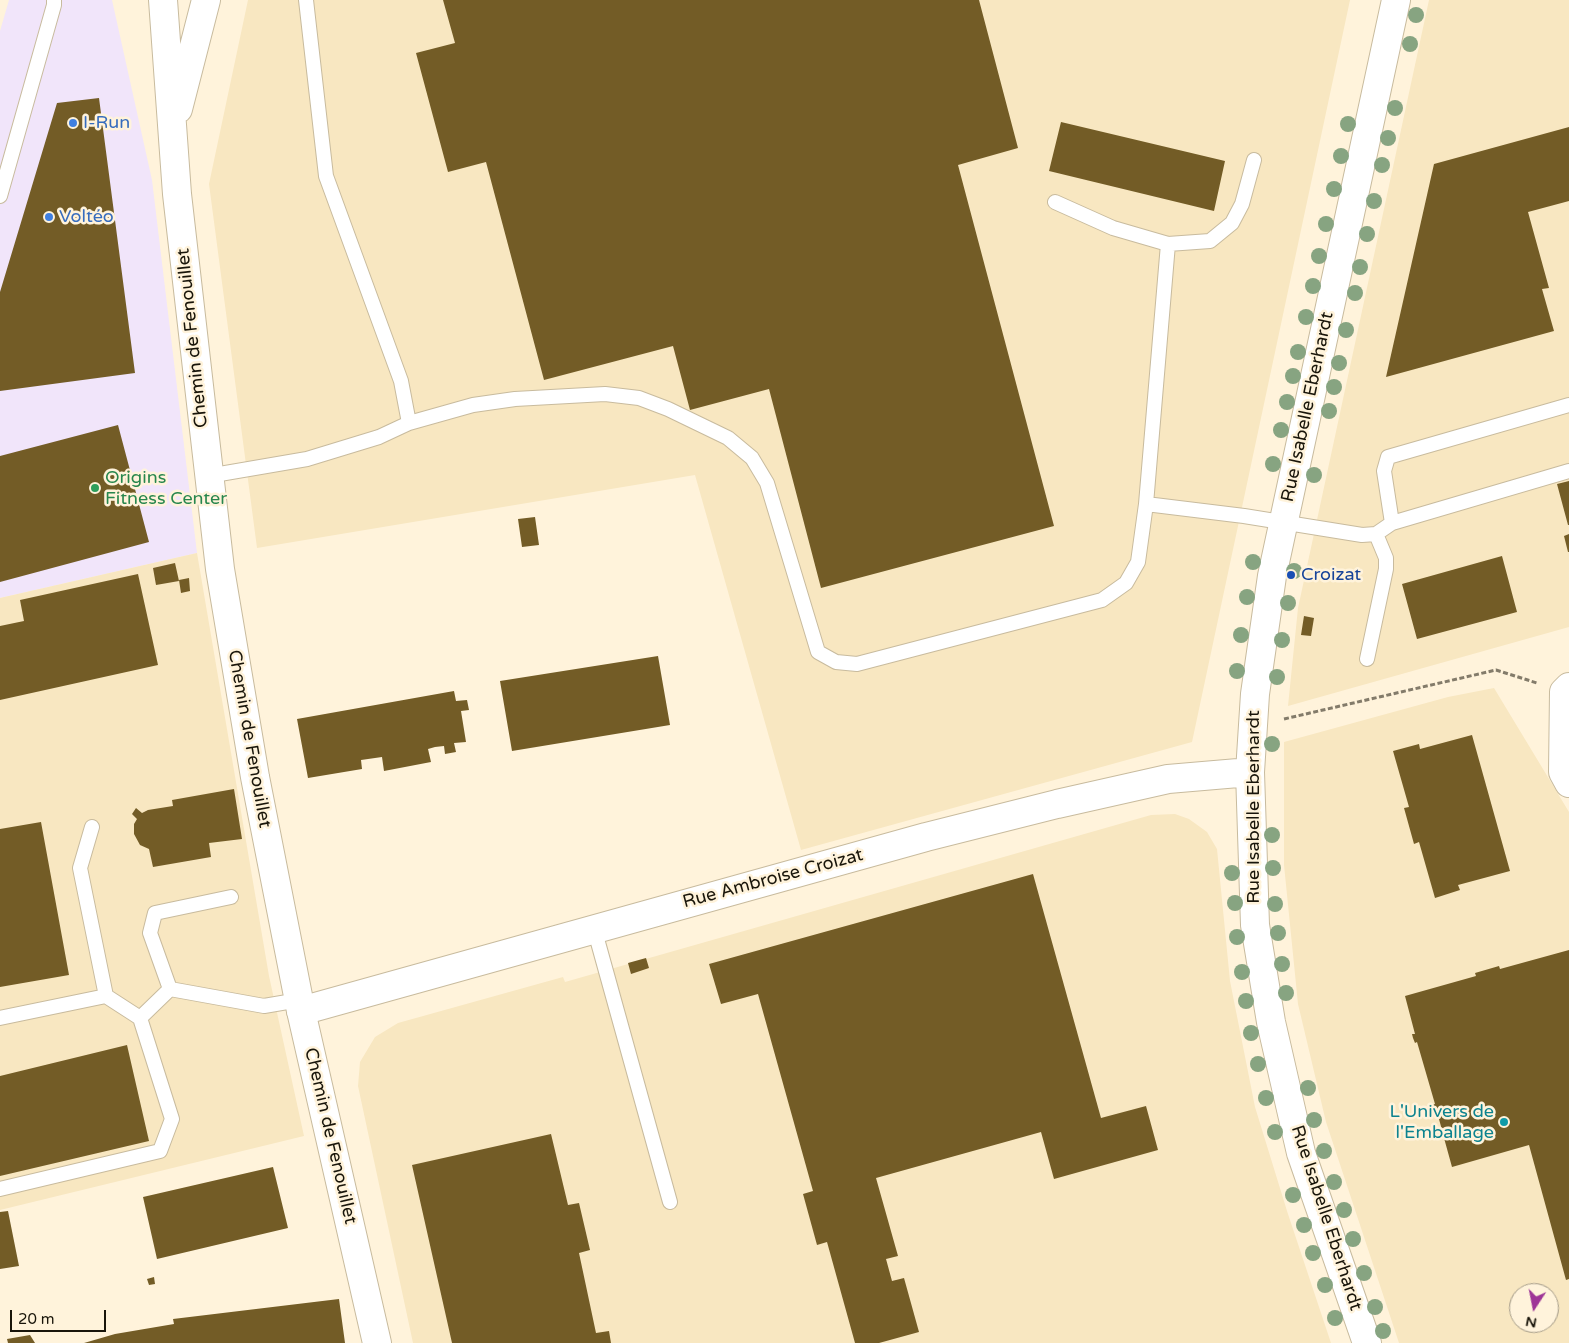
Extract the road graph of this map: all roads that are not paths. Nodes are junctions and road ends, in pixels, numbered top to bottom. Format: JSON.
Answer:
{"nodes":[{"id":1,"x":54,"y":0,"type":"edge"},
{"id":2,"x":163,"y":0,"type":"edge"},
{"id":3,"x":206,"y":0,"type":"edge"},
{"id":4,"x":306,"y":0,"type":"edge"},
{"id":5,"x":1396,"y":0,"type":"edge"},
{"id":6,"x":172,"y":127,"type":"junction"},
{"id":7,"x":1254,"y":160,"type":"dead end"},
{"id":8,"x":0,"y":196,"type":"edge"},
{"id":9,"x":1055,"y":202,"type":"dead end"},
{"id":10,"x":1168,"y":244,"type":"junction"},
{"id":11,"x":1569,"y":405,"type":"edge"},
{"id":12,"x":409,"y":423,"type":"junction"},
{"id":13,"x":1569,"y":471,"type":"edge"},
{"id":14,"x":208,"y":476,"type":"junction"},
{"id":15,"x":1146,"y":504,"type":"junction"},
{"id":16,"x":1283,"y":523,"type":"junction"},
{"id":17,"x":1392,"y":523,"type":"junction"},
{"id":18,"x":1376,"y":534,"type":"junction"},
{"id":19,"x":1367,"y":658,"type":"dead end"},
{"id":20,"x":1566,"y":690,"type":"edge"},
{"id":21,"x":1250,"y":772,"type":"junction"},
{"id":22,"x":1569,"y":783,"type":"edge"},
{"id":23,"x":92,"y":827,"type":"dead end"},
{"id":24,"x":231,"y":897,"type":"dead end"},
{"id":25,"x":594,"y":928,"type":"junction"},
{"id":26,"x":170,"y":989,"type":"junction"},
{"id":27,"x":106,"y":996,"type":"junction"},
{"id":28,"x":300,"y":1005,"type":"junction"},
{"id":29,"x":0,"y":1018,"type":"edge"},
{"id":30,"x":140,"y":1018,"type":"junction"},
{"id":31,"x":0,"y":1189,"type":"edge"},
{"id":32,"x":670,"y":1202,"type":"dead end"},
{"id":33,"x":376,"y":1343,"type":"edge"},
{"id":34,"x":1367,"y":1343,"type":"edge"}],
"edges":[{"from":1,"to":8,"type":"lane"},
{"from":2,"to":6,"type":"street","name":"Chemin de Fenouillet"},
{"from":3,"to":6,"type":"street","name":"Chemin de Fenouillet"},
{"from":4,"to":12,"type":"lane"},
{"from":5,"to":16,"type":"street","name":"Rue Isabelle Eberhardt"},
{"from":6,"to":14,"type":"street","name":"Chemin de Fenouillet"},
{"from":7,"to":10,"type":"lane"},
{"from":9,"to":10,"type":"lane"},
{"from":10,"to":15,"type":"lane"},
{"from":11,"to":17,"type":"lane"},
{"from":12,"to":14,"type":"lane"},
{"from":12,"to":15,"type":"lane"},
{"from":13,"to":17,"type":"lane"},
{"from":14,"to":28,"type":"street","name":"Chemin de Fenouillet"},
{"from":15,"to":16,"type":"lane"},
{"from":16,"to":18,"type":"lane"},
{"from":16,"to":21,"type":"street","name":"Rue Isabelle Eberhardt"},
{"from":17,"to":18,"type":"lane"},
{"from":18,"to":19,"type":"lane"},
{"from":20,"to":22,"type":"street"},
{"from":21,"to":25,"type":"street","name":"Rue Ambroise Croizat"},
{"from":21,"to":34,"type":"street","name":"Rue Isabelle Eberhardt"},
{"from":23,"to":27,"type":"lane"},
{"from":24,"to":26,"type":"lane"},
{"from":25,"to":28,"type":"street","name":"Rue Ambroise Croizat"},
{"from":25,"to":32,"type":"lane"},
{"from":26,"to":28,"type":"lane"},
{"from":26,"to":30,"type":"lane"},
{"from":27,"to":29,"type":"lane"},
{"from":27,"to":30,"type":"lane"},
{"from":28,"to":33,"type":"street","name":"Chemin de Fenouillet"},
{"from":30,"to":31,"type":"lane"}]}
